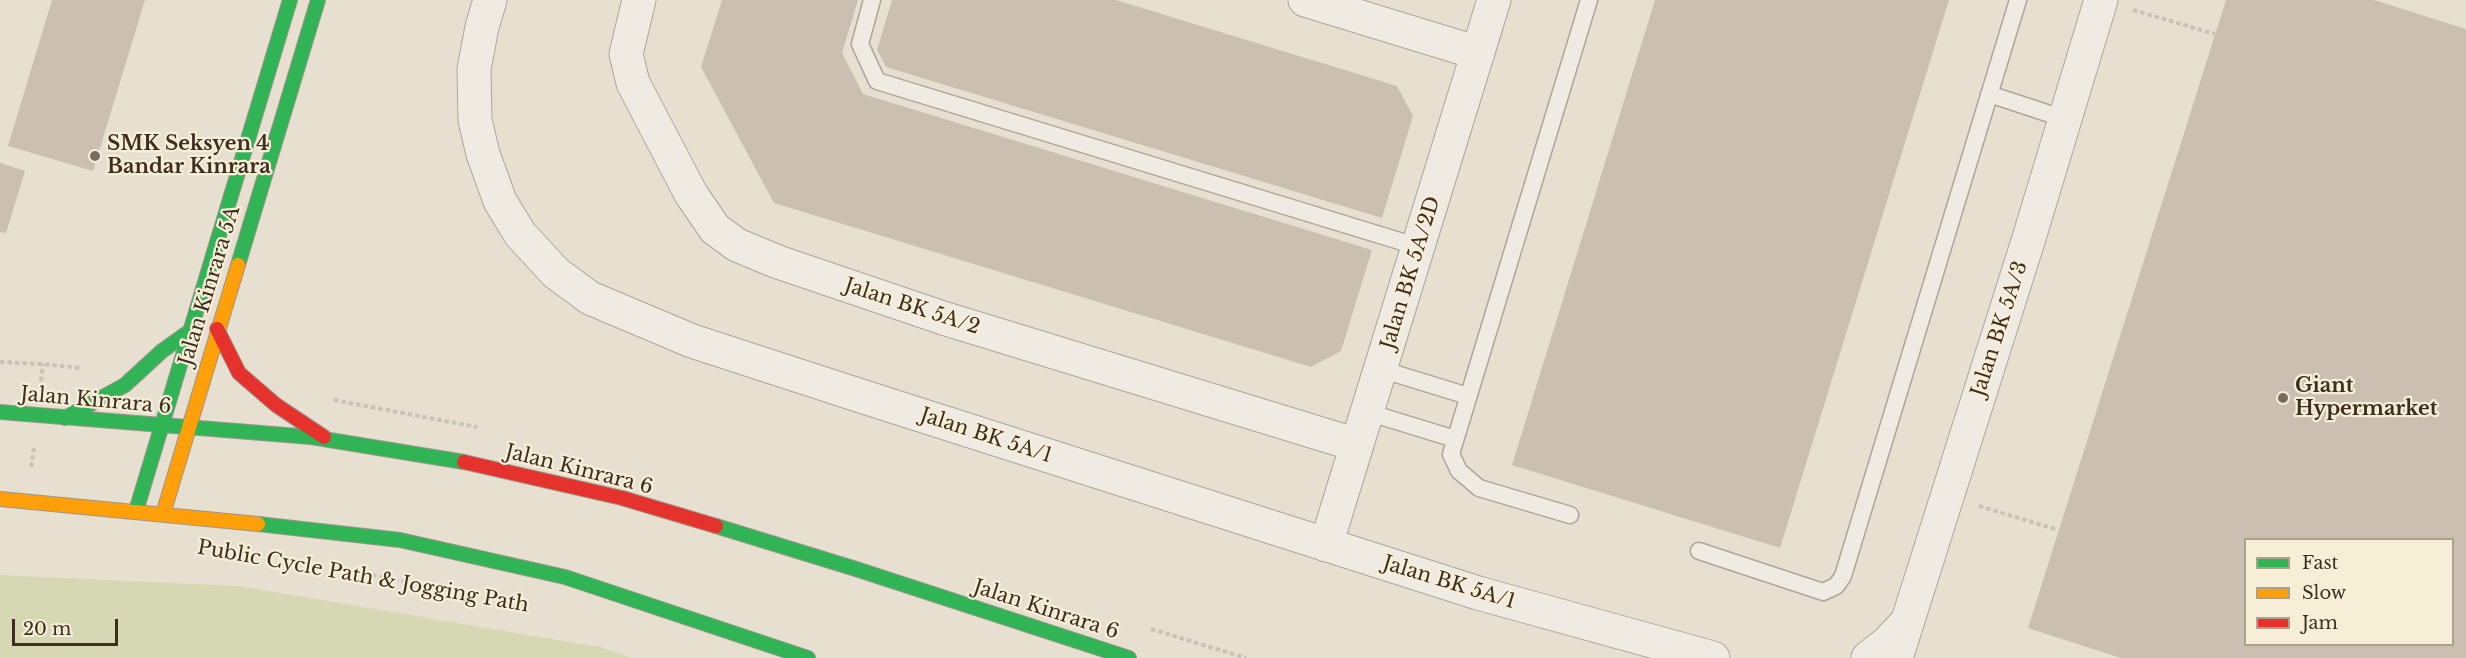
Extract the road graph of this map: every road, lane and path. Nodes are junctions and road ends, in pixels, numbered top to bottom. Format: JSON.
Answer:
{"nodes":[{"id":1,"x":290,"y":0,"type":"edge"},
{"id":2,"x":318,"y":0,"type":"edge"},
{"id":3,"x":490,"y":0,"type":"edge"},
{"id":4,"x":639,"y":0,"type":"edge"},
{"id":5,"x":872,"y":0,"type":"edge"},
{"id":6,"x":1305,"y":0,"type":"edge"},
{"id":7,"x":1494,"y":0,"type":"edge"},
{"id":8,"x":1588,"y":0,"type":"edge"},
{"id":9,"x":2018,"y":0,"type":"edge"},
{"id":10,"x":2101,"y":0,"type":"edge"},
{"id":11,"x":2215,"y":34,"type":"dead end"},
{"id":12,"x":1478,"y":53,"type":"junction"},
{"id":13,"x":1989,"y":94,"type":"junction"},
{"id":14,"x":2065,"y":119,"type":"junction"},
{"id":15,"x":1419,"y":247,"type":"junction"},
{"id":16,"x":217,"y":329,"type":"junction"},
{"id":17,"x":190,"y":331,"type":"junction"},
{"id":18,"x":1380,"y":369,"type":"junction"},
{"id":19,"x":1468,"y":396,"type":"junction"},
{"id":20,"x":0,"y":412,"type":"edge"},
{"id":21,"x":1367,"y":412,"type":"junction"},
{"id":22,"x":65,"y":418,"type":"junction"},
{"id":23,"x":161,"y":426,"type":"junction"},
{"id":24,"x":187,"y":428,"type":"junction"},
{"id":25,"x":1455,"y":439,"type":"junction"},
{"id":26,"x":330,"y":441,"type":"junction"},
{"id":27,"x":1357,"y":445,"type":"junction"},
{"id":28,"x":1947,"y":496,"type":"junction"},
{"id":29,"x":0,"y":499,"type":"edge"},
{"id":30,"x":136,"y":511,"type":"junction"},
{"id":31,"x":163,"y":514,"type":"junction"},
{"id":32,"x":1570,"y":515,"type":"dead end"},
{"id":33,"x":2058,"y":530,"type":"dead end"},
{"id":34,"x":1326,"y":545,"type":"junction"},
{"id":35,"x":1699,"y":551,"type":"dead end"},
{"id":36,"x":365,"y":573,"type":"dead end"},
{"id":37,"x":481,"y":597,"type":"dead end"},
{"id":38,"x":1910,"y":614,"type":"junction"},
{"id":39,"x":808,"y":658,"type":"edge"},
{"id":40,"x":1129,"y":658,"type":"edge"},
{"id":41,"x":1713,"y":658,"type":"edge"},
{"id":42,"x":1868,"y":658,"type":"edge"},
{"id":43,"x":1896,"y":658,"type":"edge"},
{"id":44,"x":1918,"y":658,"type":"edge"}],
"edges":[{"from":1,"to":17,"type":"main road","name":"Jalan Kinrara 5A"},
{"from":2,"to":16,"type":"main road","name":"Jalan Kinrara 5A"},
{"from":3,"to":34,"type":"street","name":"Jalan BK 5A/1"},
{"from":4,"to":27,"type":"street","name":"Jalan BK 5A/2"},
{"from":5,"to":15,"type":"lane"},
{"from":6,"to":12,"type":"street"},
{"from":7,"to":12,"type":"street","name":"Jalan BK 5A/2D"},
{"from":8,"to":19,"type":"lane"},
{"from":9,"to":13,"type":"lane"},
{"from":10,"to":11,"type":"path"},
{"from":10,"to":14,"type":"street","name":"Jalan BK 5A/3"},
{"from":12,"to":15,"type":"street","name":"Jalan BK 5A/2D"},
{"from":13,"to":14,"type":"lane"},
{"from":13,"to":35,"type":"lane"},
{"from":14,"to":28,"type":"street","name":"Jalan BK 5A/3"},
{"from":15,"to":18,"type":"street","name":"Jalan BK 5A/2D"},
{"from":16,"to":24,"type":"main road","name":"Jalan Kinrara 5A"},
{"from":16,"to":26,"type":"main road"},
{"from":17,"to":22,"type":"main road"},
{"from":17,"to":23,"type":"main road","name":"Jalan Kinrara 5A"},
{"from":18,"to":19,"type":"lane"},
{"from":18,"to":21,"type":"street","name":"Jalan BK 5A/2D"},
{"from":19,"to":25,"type":"lane"},
{"from":20,"to":22,"type":"main road","name":"Jalan Kinrara 6"},
{"from":21,"to":25,"type":"lane"},
{"from":21,"to":27,"type":"street","name":"Jalan BK 5A/2D"},
{"from":22,"to":23,"type":"main road","name":"Jalan Kinrara 6"},
{"from":23,"to":24,"type":"main road","name":"Jalan Kinrara 6"},
{"from":23,"to":30,"type":"main road","name":"Jalan Kinrara 5A"},
{"from":24,"to":26,"type":"main road","name":"Jalan Kinrara 6"},
{"from":24,"to":31,"type":"main road","name":"Jalan Kinrara 5A"},
{"from":25,"to":32,"type":"lane"},
{"from":26,"to":40,"type":"main road","name":"Jalan Kinrara 6"},
{"from":27,"to":34,"type":"street","name":"Jalan BK 5A/2D"},
{"from":28,"to":33,"type":"path"},
{"from":28,"to":38,"type":"street","name":"Jalan BK 5A/3"},
{"from":29,"to":30,"type":"main road"},
{"from":30,"to":31,"type":"main road"},
{"from":31,"to":39,"type":"main road"},
{"from":34,"to":41,"type":"street","name":"Jalan BK 5A/1"},
{"from":36,"to":37,"type":"path","name":"Public Cycle Path & Jogging Path"},
{"from":38,"to":42,"type":"street"},
{"from":38,"to":43,"type":"street","name":"Jalan BK 5A/3"},
{"from":38,"to":44,"type":"street"}]}
